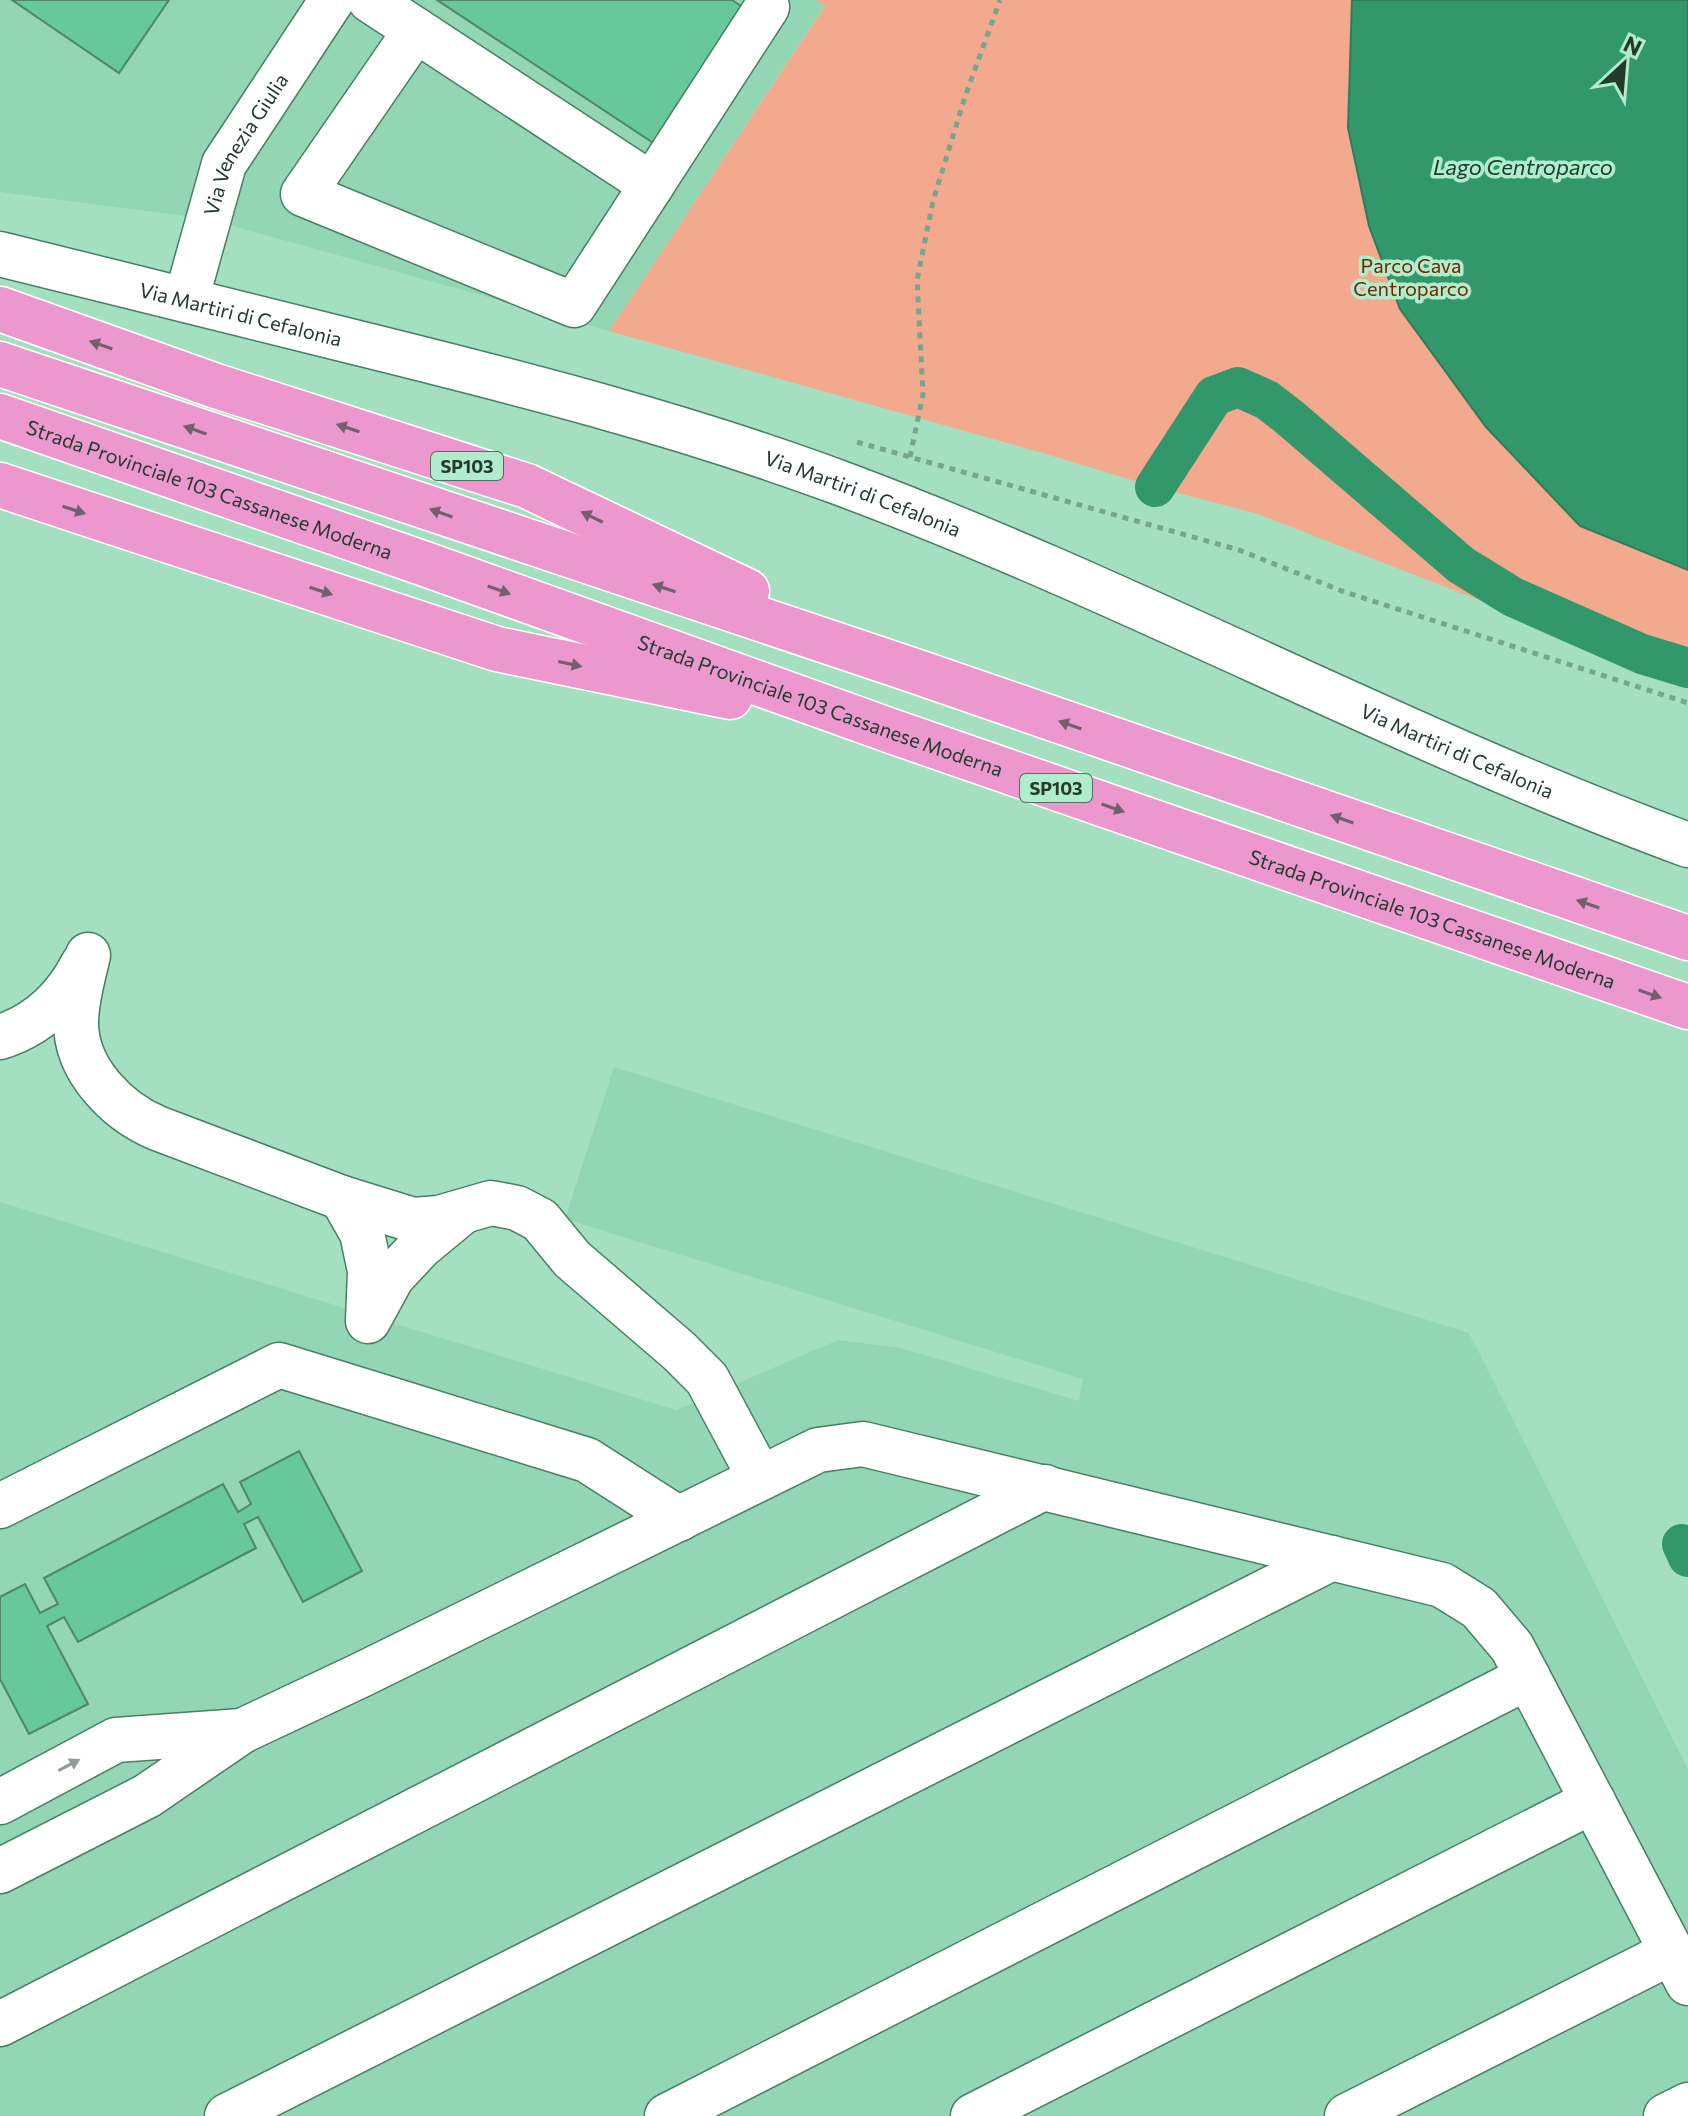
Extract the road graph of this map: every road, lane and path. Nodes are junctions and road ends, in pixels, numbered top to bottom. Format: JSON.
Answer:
{"nodes":[{"id":1,"x":332,"y":0,"type":"edge"},
{"id":2,"x":370,"y":0,"type":"edge"},
{"id":3,"x":1000,"y":0,"type":"edge"},
{"id":4,"x":767,"y":7,"type":"dead end"},
{"id":5,"x":416,"y":30,"type":"junction"},
{"id":6,"x":652,"y":185,"type":"junction"},
{"id":7,"x":0,"y":254,"type":"edge"},
{"id":8,"x":186,"y":300,"type":"junction"},
{"id":9,"x":0,"y":309,"type":"edge"},
{"id":10,"x":0,"y":364,"type":"edge"},
{"id":11,"x":0,"y":416,"type":"edge"},
{"id":12,"x":0,"y":485,"type":"edge"},
{"id":13,"x":915,"y":671,"type":"junction"},
{"id":14,"x":1688,"y":703,"type":"edge"},
{"id":15,"x":894,"y":732,"type":"junction"},
{"id":16,"x":1688,"y":845,"type":"edge"},
{"id":17,"x":1688,"y":938,"type":"edge"},
{"id":18,"x":1688,"y":1007,"type":"edge"},
{"id":19,"x":0,"y":1037,"type":"edge"},
{"id":20,"x":342,"y":1198,"type":"junction"},
{"id":21,"x":463,"y":1211,"type":"junction"},
{"id":22,"x":760,"y":1478,"type":"junction"},
{"id":23,"x":1045,"y":1487,"type":"junction"},
{"id":24,"x":0,"y":1506,"type":"edge"},
{"id":25,"x":679,"y":1519,"type":"junction"},
{"id":26,"x":1332,"y":1558,"type":"junction"},
{"id":27,"x":1528,"y":1677,"type":"junction"},
{"id":28,"x":242,"y":1731,"type":"junction"},
{"id":29,"x":1593,"y":1801,"type":"junction"},
{"id":30,"x":0,"y":1802,"type":"edge"},
{"id":31,"x":0,"y":1871,"type":"edge"},
{"id":32,"x":1680,"y":1967,"type":"edge"},
{"id":33,"x":0,"y":2024,"type":"edge"},
{"id":34,"x":1688,"y":2105,"type":"edge"},
{"id":35,"x":227,"y":2116,"type":"edge"},
{"id":36,"x":667,"y":2116,"type":"edge"},
{"id":37,"x":973,"y":2116,"type":"edge"},
{"id":38,"x":1347,"y":2116,"type":"edge"},
{"id":39,"x":1666,"y":2116,"type":"edge"}],
"edges":[{"from":1,"to":8,"type":"street","name":"Via Venezia Giulia"},
{"from":2,"to":5,"type":"street"},
{"from":3,"to":14,"type":"path"},
{"from":4,"to":6,"type":"street"},
{"from":5,"to":6,"type":"street"},
{"from":5,"to":6,"type":"street"},
{"from":7,"to":8,"type":"street","name":"Via Martiri di Cefalonia"},
{"from":8,"to":16,"type":"street","name":"Via Martiri di Cefalonia"},
{"from":13,"to":9,"type":"highway","number":"SP103","one_way":true},
{"from":13,"to":10,"type":"highway","number":"SP103","one_way":true},
{"from":11,"to":15,"type":"highway","name":"Strada Provinciale 103 Cassanese Moderna","number":"SP103","one_way":true},
{"from":12,"to":15,"type":"highway","number":"SP103","one_way":true},
{"from":17,"to":13,"type":"highway","number":"SP103","one_way":true},
{"from":15,"to":18,"type":"highway","name":"Strada Provinciale 103 Cassanese Moderna","number":"SP103","one_way":true},
{"from":19,"to":20,"type":"street"},
{"from":20,"to":21,"type":"street"},
{"from":20,"to":21,"type":"street"},
{"from":21,"to":22,"type":"street"},
{"from":22,"to":23,"type":"street"},
{"from":22,"to":25,"type":"street"},
{"from":23,"to":26,"type":"street"},
{"from":23,"to":33,"type":"street"},
{"from":24,"to":25,"type":"street"},
{"from":25,"to":28,"type":"street"},
{"from":26,"to":27,"type":"street"},
{"from":26,"to":35,"type":"street"},
{"from":27,"to":29,"type":"street"},
{"from":27,"to":36,"type":"street"},
{"from":30,"to":28,"type":"street","one_way":true},
{"from":28,"to":31,"type":"street"},
{"from":29,"to":32,"type":"street"},
{"from":29,"to":37,"type":"street"},
{"from":32,"to":38,"type":"street"},
{"from":34,"to":39,"type":"street"}]}
